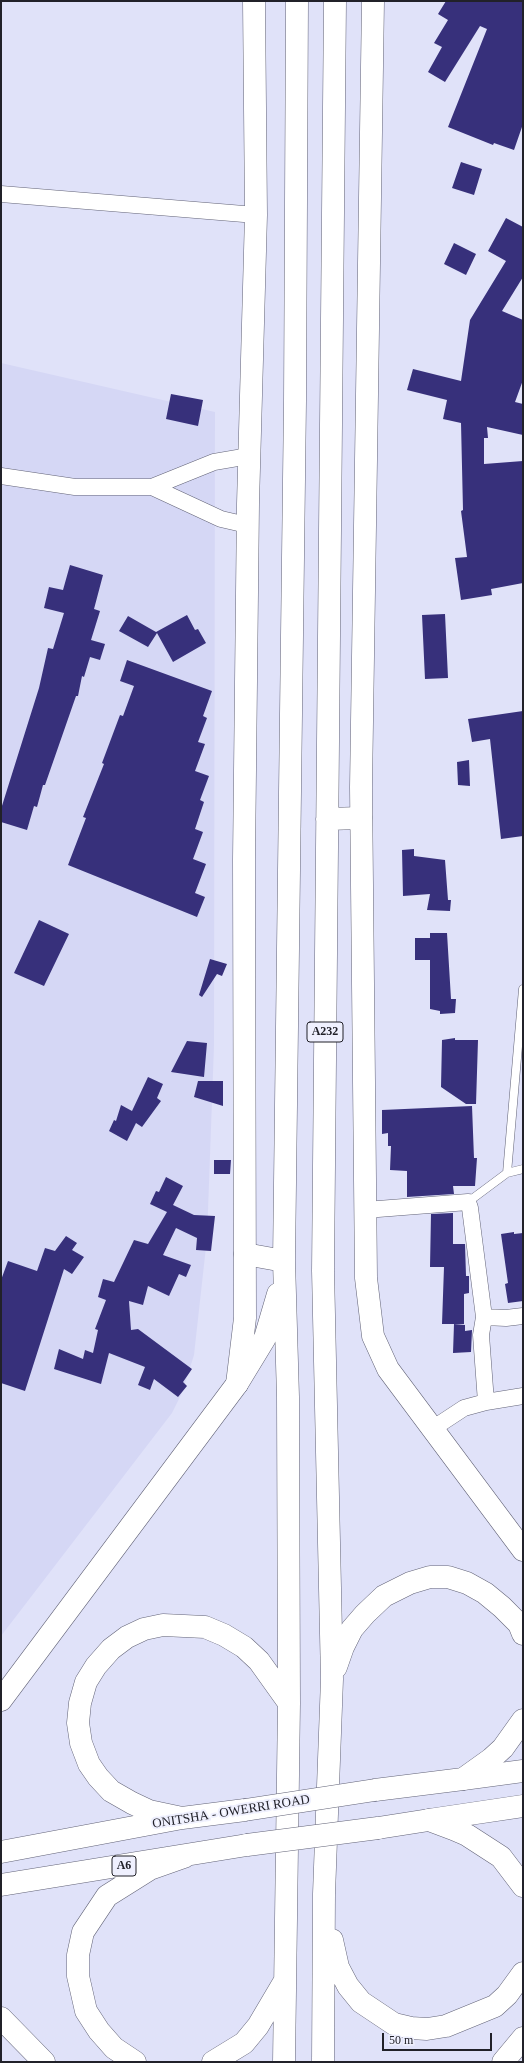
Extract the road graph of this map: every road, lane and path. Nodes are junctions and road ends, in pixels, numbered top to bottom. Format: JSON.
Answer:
{"nodes":[{"id":1,"x":254,"y":1,"type":"edge"},
{"id":2,"x":297,"y":1,"type":"edge"},
{"id":3,"x":335,"y":1,"type":"edge"},
{"id":4,"x":373,"y":1,"type":"edge"},
{"id":5,"x":1,"y":194,"type":"edge"},
{"id":6,"x":256,"y":215,"type":"junction"},
{"id":7,"x":249,"y":456,"type":"junction"},
{"id":8,"x":1,"y":476,"type":"edge"},
{"id":9,"x":152,"y":487,"type":"junction"},
{"id":10,"x":247,"y":525,"type":"junction"},
{"id":11,"x":361,"y":818,"type":"junction"},
{"id":12,"x":327,"y":819,"type":"junction"},
{"id":13,"x":523,"y":989,"type":"edge"},
{"id":14,"x":523,"y":1170,"type":"edge"},
{"id":15,"x":507,"y":1172,"type":"junction"},
{"id":16,"x":468,"y":1202,"type":"junction"},
{"id":17,"x":365,"y":1210,"type":"junction"},
{"id":18,"x":245,"y":1254,"type":"junction"},
{"id":19,"x":284,"y":1265,"type":"junction"},
{"id":20,"x":523,"y":1316,"type":"edge"},
{"id":21,"x":484,"y":1317,"type":"junction"},
{"id":22,"x":237,"y":1384,"type":"junction"},
{"id":23,"x":523,"y":1396,"type":"edge"},
{"id":24,"x":486,"y":1402,"type":"junction"},
{"id":25,"x":432,"y":1429,"type":"junction"},
{"id":26,"x":523,"y":1550,"type":"edge"},
{"id":27,"x":523,"y":1634,"type":"edge"},
{"id":28,"x":332,"y":1679,"type":"junction"},
{"id":29,"x":1,"y":1700,"type":"edge"},
{"id":30,"x":289,"y":1703,"type":"junction"},
{"id":31,"x":523,"y":1720,"type":"edge"},
{"id":32,"x":523,"y":1771,"type":"edge"},
{"id":33,"x":463,"y":1779,"type":"junction"},
{"id":34,"x":523,"y":1806,"type":"edge"},
{"id":35,"x":182,"y":1818,"type":"junction"},
{"id":36,"x":430,"y":1820,"type":"junction"},
{"id":37,"x":1,"y":1852,"type":"edge"},
{"id":38,"x":184,"y":1857,"type":"junction"},
{"id":39,"x":1,"y":1885,"type":"edge"},
{"id":40,"x":523,"y":1886,"type":"edge"},
{"id":41,"x":324,"y":1894,"type":"junction"},
{"id":42,"x":523,"y":1973,"type":"edge"},
{"id":43,"x":285,"y":1981,"type":"junction"},
{"id":44,"x":1,"y":2018,"type":"edge"},
{"id":45,"x":523,"y":2038,"type":"edge"},
{"id":46,"x":44,"y":2062,"type":"edge"},
{"id":47,"x":135,"y":2062,"type":"edge"},
{"id":48,"x":213,"y":2062,"type":"edge"},
{"id":49,"x":284,"y":2062,"type":"edge"},
{"id":50,"x":323,"y":2062,"type":"edge"},
{"id":51,"x":503,"y":2062,"type":"edge"}],
"edges":[{"from":1,"to":6,"type":"main road"},
{"from":2,"to":19,"type":"main road"},
{"from":3,"to":12,"type":"main road","number":"A232"},
{"from":4,"to":11,"type":"main road"},
{"from":5,"to":6,"type":"street"},
{"from":6,"to":7,"type":"main road"},
{"from":7,"to":9,"type":"street"},
{"from":7,"to":10,"type":"main road"},
{"from":8,"to":9,"type":"street"},
{"from":9,"to":10,"type":"street"},
{"from":10,"to":18,"type":"main road"},
{"from":11,"to":12,"type":"main road"},
{"from":11,"to":17,"type":"main road"},
{"from":12,"to":28,"type":"main road","number":"A232"},
{"from":13,"to":15,"type":"lane"},
{"from":14,"to":15,"type":"lane"},
{"from":15,"to":16,"type":"lane"},
{"from":16,"to":17,"type":"street"},
{"from":16,"to":21,"type":"street"},
{"from":17,"to":25,"type":"main road"},
{"from":18,"to":19,"type":"main road"},
{"from":18,"to":22,"type":"main road"},
{"from":19,"to":22,"type":"main road"},
{"from":19,"to":30,"type":"main road"},
{"from":20,"to":21,"type":"street"},
{"from":21,"to":24,"type":"street"},
{"from":22,"to":29,"type":"main road"},
{"from":23,"to":24,"type":"street"},
{"from":24,"to":25,"type":"street"},
{"from":25,"to":26,"type":"main road"},
{"from":27,"to":28,"type":"main road"},
{"from":28,"to":41,"type":"main road","number":"A232"},
{"from":30,"to":35,"type":"main road"},
{"from":30,"to":43,"type":"main road"},
{"from":31,"to":33,"type":"main road"},
{"from":32,"to":33,"type":"main road","name":"ONITSHA - OWERRI ROAD"},
{"from":33,"to":35,"type":"main road","name":"ONITSHA - OWERRI ROAD","bridge":true},
{"from":34,"to":36,"type":"main road"},
{"from":35,"to":37,"type":"main road","name":"ONITSHA - OWERRI ROAD"},
{"from":36,"to":38,"type":"main road","number":"A6","bridge":true},
{"from":36,"to":40,"type":"main road"},
{"from":38,"to":39,"type":"main road","number":"A6"},
{"from":38,"to":47,"type":"main road"},
{"from":41,"to":42,"type":"main road"},
{"from":41,"to":50,"type":"main road","number":"A232"},
{"from":43,"to":48,"type":"main road"},
{"from":43,"to":49,"type":"main road"},
{"from":44,"to":46,"type":"main road"},
{"from":45,"to":51,"type":"main road"}]}
